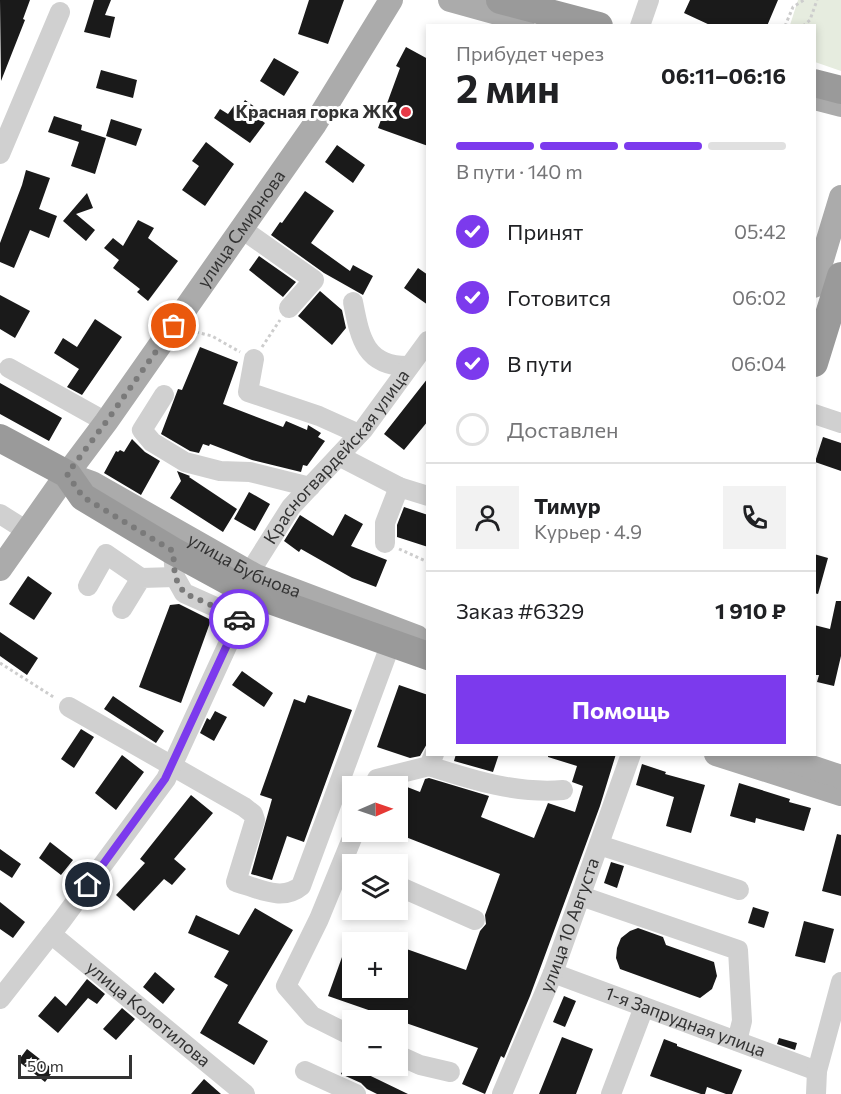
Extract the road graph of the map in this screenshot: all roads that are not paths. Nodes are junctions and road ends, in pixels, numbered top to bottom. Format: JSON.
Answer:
{"nodes":[{"id":1,"x":392,"y":0,"type":"edge"},
{"id":2,"x":450,"y":0,"type":"edge"},
{"id":3,"x":500,"y":0,"type":"edge"},
{"id":4,"x":649,"y":0,"type":"edge"},
{"id":5,"x":60,"y":12,"type":"dead end"},
{"id":6,"x":535,"y":24,"type":"edge"},
{"id":7,"x":591,"y":24,"type":"edge"},
{"id":8,"x":641,"y":24,"type":"edge"},
{"id":9,"x":816,"y":84,"type":"edge"},
{"id":10,"x":841,"y":90,"type":"edge"},
{"id":11,"x":816,"y":99,"type":"edge"},
{"id":12,"x":841,"y":105,"type":"edge"},
{"id":13,"x":0,"y":154,"type":"edge"},
{"id":14,"x":841,"y":197,"type":"edge"},
{"id":15,"x":242,"y":230,"type":"junction"},
{"id":16,"x":841,"y":276,"type":"edge"},
{"id":17,"x":816,"y":279,"type":"edge"},
{"id":18,"x":353,"y":302,"type":"dead end"},
{"id":19,"x":289,"y":308,"type":"road end"},
{"id":20,"x":426,"y":344,"type":"edge"},
{"id":21,"x":816,"y":357,"type":"edge"},
{"id":22,"x":254,"y":359,"type":"road end"},
{"id":23,"x":409,"y":366,"type":"junction"},
{"id":24,"x":9,"y":368,"type":"dead end"},
{"id":25,"x":164,"y":395,"type":"dead end"},
{"id":26,"x":816,"y":415,"type":"edge"},
{"id":27,"x":106,"y":422,"type":"junction"},
{"id":28,"x":841,"y":423,"type":"edge"},
{"id":29,"x":359,"y":434,"type":"junction"},
{"id":30,"x":0,"y":438,"type":"edge"},
{"id":31,"x":339,"y":456,"type":"junction"},
{"id":32,"x":67,"y":474,"type":"junction"},
{"id":33,"x":310,"y":487,"type":"junction"},
{"id":34,"x":399,"y":487,"type":"junction"},
{"id":35,"x":426,"y":495,"type":"edge"},
{"id":36,"x":0,"y":514,"type":"edge"},
{"id":37,"x":27,"y":531,"type":"junction"},
{"id":38,"x":385,"y":543,"type":"road end"},
{"id":39,"x":174,"y":564,"type":"junction"},
{"id":40,"x":0,"y":569,"type":"edge"},
{"id":41,"x":141,"y":578,"type":"junction"},
{"id":42,"x":88,"y":586,"type":"dead end"},
{"id":43,"x":249,"y":595,"type":"junction"},
{"id":44,"x":122,"y":609,"type":"dead end"},
{"id":45,"x":426,"y":640,"type":"edge"},
{"id":46,"x":391,"y":643,"type":"junction"},
{"id":47,"x":426,"y":655,"type":"edge"},
{"id":48,"x":69,"y":707,"type":"road end"},
{"id":49,"x":631,"y":756,"type":"edge"},
{"id":50,"x":722,"y":756,"type":"edge"},
{"id":51,"x":779,"y":756,"type":"edge"},
{"id":52,"x":431,"y":760,"type":"edge"},
{"id":53,"x":172,"y":766,"type":"junction"},
{"id":54,"x":386,"y":776,"type":"edge"},
{"id":55,"x":841,"y":777,"type":"edge"},
{"id":56,"x":563,"y":790,"type":"dead end"},
{"id":57,"x":841,"y":794,"type":"edge"},
{"id":58,"x":599,"y":845,"type":"junction"},
{"id":59,"x":342,"y":875,"type":"edge"},
{"id":60,"x":408,"y":890,"type":"edge"},
{"id":61,"x":739,"y":890,"type":"dead end"},
{"id":62,"x":581,"y":896,"type":"junction"},
{"id":63,"x":475,"y":920,"type":"dead end"},
{"id":64,"x":51,"y":934,"type":"junction"},
{"id":65,"x":553,"y":973,"type":"junction"},
{"id":66,"x":841,"y":982,"type":"edge"},
{"id":67,"x":0,"y":999,"type":"edge"},
{"id":68,"x":644,"y":1007,"type":"junction"},
{"id":69,"x":342,"y":1030,"type":"edge"},
{"id":70,"x":737,"y":1041,"type":"junction"},
{"id":71,"x":408,"y":1060,"type":"edge"},
{"id":72,"x":305,"y":1071,"type":"dead end"},
{"id":73,"x":817,"y":1071,"type":"junction"},
{"id":74,"x":450,"y":1072,"type":"dead end"},
{"id":75,"x":245,"y":1094,"type":"edge"},
{"id":76,"x":356,"y":1094,"type":"edge"},
{"id":77,"x":502,"y":1094,"type":"edge"},
{"id":78,"x":610,"y":1094,"type":"edge"},
{"id":79,"x":816,"y":1094,"type":"edge"}],
"edges":[{"from":1,"to":15,"type":"main road","name":"улица Смирнова"},
{"from":2,"to":6,"type":"main road"},
{"from":3,"to":7,"type":"highway"},
{"from":4,"to":8,"type":"street"},
{"from":5,"to":13,"type":"street"},
{"from":9,"to":10,"type":"highway"},
{"from":11,"to":12,"type":"main road"},
{"from":14,"to":17,"type":"main road"},
{"from":15,"to":19,"type":"street"},
{"from":15,"to":27,"type":"main road","name":"улица Смирнова"},
{"from":16,"to":21,"type":"highway"},
{"from":18,"to":23,"type":"street"},
{"from":20,"to":23,"type":"street","name":"Красногвардейская улица"},
{"from":22,"to":29,"type":"street"},
{"from":23,"to":29,"type":"street","name":"Красногвардейская улица"},
{"from":24,"to":27,"type":"street"},
{"from":25,"to":33,"type":"street"},
{"from":26,"to":28,"type":"street"},
{"from":27,"to":32,"type":"main road","name":"улица Смирнова"},
{"from":29,"to":31,"type":"street","name":"Красногвардейская улица"},
{"from":30,"to":32,"type":"highway","name":"улица Бубнова"},
{"from":31,"to":33,"type":"street","name":"Красногвардейская улица"},
{"from":31,"to":34,"type":"street"},
{"from":32,"to":37,"type":"main road","name":"улица Смирнова"},
{"from":32,"to":39,"type":"highway","name":"улица Бубнова"},
{"from":32,"to":43,"type":"main road","name":"улица Бубнова"},
{"from":33,"to":43,"type":"street","name":"Красногвардейская улица"},
{"from":34,"to":35,"type":"street"},
{"from":34,"to":38,"type":"street"},
{"from":36,"to":37,"type":"street"},
{"from":37,"to":40,"type":"main road","name":"улица Смирнова"},
{"from":39,"to":41,"type":"street"},
{"from":39,"to":43,"type":"highway","name":"улица Бубнова"},
{"from":41,"to":42,"type":"street"},
{"from":41,"to":44,"type":"street"},
{"from":43,"to":45,"type":"main road","name":"улица Бубнова"},
{"from":43,"to":46,"type":"highway","name":"улица Бубнова"},
{"from":43,"to":53,"type":"street","name":"Красногвардейская улица"},
{"from":46,"to":47,"type":"highway","name":"улица Бубнова"},
{"from":46,"to":53,"type":"street"},
{"from":48,"to":53,"type":"street"},
{"from":49,"to":58,"type":"street","name":"улица 10 Августа"},
{"from":50,"to":57,"type":"main road"},
{"from":51,"to":55,"type":"main road"},
{"from":52,"to":54,"type":"street"},
{"from":52,"to":56,"type":"street"},
{"from":53,"to":64,"type":"street","name":"Красногвардейская улица"},
{"from":58,"to":61,"type":"street"},
{"from":58,"to":62,"type":"street","name":"улица 10 Августа"},
{"from":59,"to":69,"type":"street"},
{"from":60,"to":63,"type":"street"},
{"from":62,"to":65,"type":"street","name":"улица 10 Августа"},
{"from":62,"to":70,"type":"street"},
{"from":64,"to":67,"type":"street","name":"Красногвардейская улица"},
{"from":64,"to":75,"type":"street","name":"улица Колотилова"},
{"from":65,"to":68,"type":"street","name":"1-я Запрудная улица"},
{"from":65,"to":77,"type":"street","name":"улица 10 Августа"},
{"from":66,"to":73,"type":"street"},
{"from":68,"to":70,"type":"street","name":"1-я Запрудная улица"},
{"from":68,"to":78,"type":"street"},
{"from":70,"to":73,"type":"street","name":"1-я Запрудная улица"},
{"from":71,"to":74,"type":"street"},
{"from":72,"to":76,"type":"street"},
{"from":73,"to":79,"type":"street"}]}
